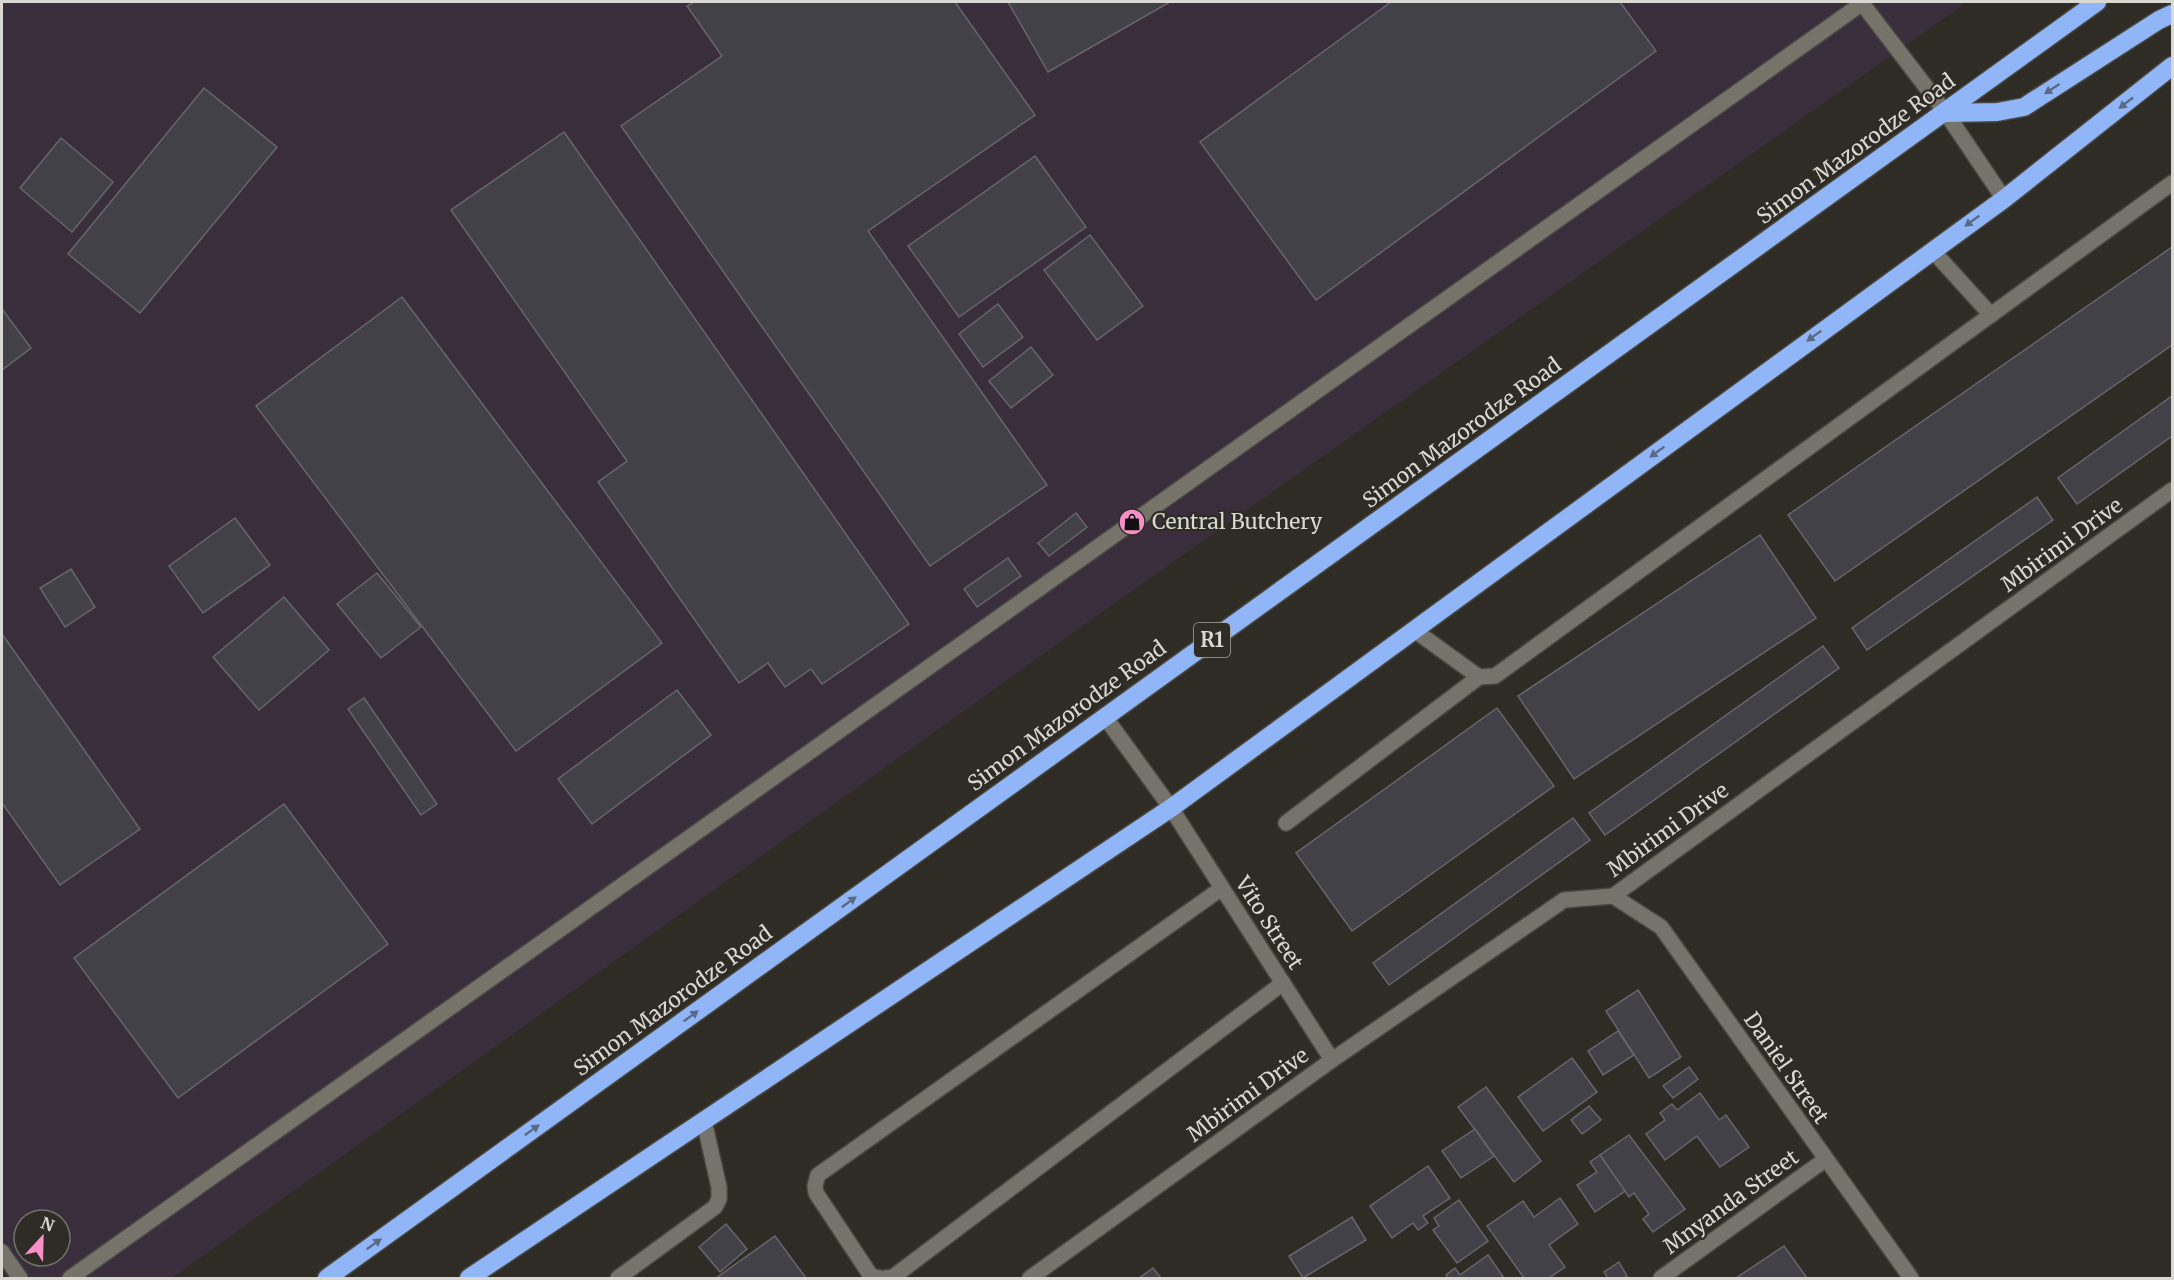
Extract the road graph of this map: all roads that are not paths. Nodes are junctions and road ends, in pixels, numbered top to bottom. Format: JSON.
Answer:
{"nodes":[{"id":1,"x":1862,"y":2,"type":"edge"},
{"id":2,"x":2097,"y":2,"type":"edge"},
{"id":3,"x":2172,"y":14,"type":"edge"},
{"id":4,"x":2172,"y":66,"type":"edge"},
{"id":5,"x":1946,"y":112,"type":"junction"},
{"id":6,"x":2172,"y":183,"type":"edge"},
{"id":7,"x":2004,"y":199,"type":"junction"},
{"id":8,"x":1932,"y":250,"type":"junction"},
{"id":9,"x":1991,"y":315,"type":"junction"},
{"id":10,"x":2172,"y":490,"type":"edge"},
{"id":11,"x":1414,"y":630,"type":"junction"},
{"id":12,"x":1479,"y":677,"type":"junction"},
{"id":13,"x":1105,"y":717,"type":"junction"},
{"id":14,"x":1171,"y":808,"type":"junction"},
{"id":15,"x":1286,"y":823,"type":"dead end"},
{"id":16,"x":1222,"y":888,"type":"junction"},
{"id":17,"x":1613,"y":896,"type":"junction"},
{"id":18,"x":1283,"y":983,"type":"junction"},
{"id":19,"x":1332,"y":1060,"type":"junction"},
{"id":20,"x":704,"y":1121,"type":"junction"},
{"id":21,"x":1826,"y":1159,"type":"junction"},
{"id":22,"x":2,"y":1252,"type":"edge"},
{"id":23,"x":20,"y":1278,"type":"edge"},
{"id":24,"x":70,"y":1278,"type":"edge"},
{"id":25,"x":327,"y":1278,"type":"edge"},
{"id":26,"x":469,"y":1278,"type":"edge"},
{"id":27,"x":618,"y":1278,"type":"edge"},
{"id":28,"x":880,"y":1278,"type":"edge"},
{"id":29,"x":886,"y":1278,"type":"edge"},
{"id":30,"x":1030,"y":1278,"type":"edge"},
{"id":31,"x":1661,"y":1278,"type":"edge"},
{"id":32,"x":1911,"y":1278,"type":"edge"}],
"edges":[{"from":1,"to":5,"type":"street"},
{"from":1,"to":24,"type":"street"},
{"from":2,"to":5,"type":"highway","name":"Simon Mazorodze Road","number":"R1"},
{"from":3,"to":5,"type":"highway","one_way":true},
{"from":4,"to":7,"type":"highway","one_way":true},
{"from":5,"to":7,"type":"street"},
{"from":5,"to":13,"type":"highway","name":"Simon Mazorodze Road","number":"R1"},
{"from":6,"to":9,"type":"street"},
{"from":7,"to":8,"type":"highway","one_way":true},
{"from":8,"to":9,"type":"street"},
{"from":8,"to":11,"type":"highway","one_way":true},
{"from":9,"to":12,"type":"street"},
{"from":10,"to":17,"type":"street","name":"Mbirimi Drive"},
{"from":11,"to":12,"type":"street"},
{"from":11,"to":14,"type":"highway"},
{"from":12,"to":15,"type":"street"},
{"from":13,"to":14,"type":"street","name":"Vito Street"},
{"from":25,"to":13,"type":"highway","name":"Simon Mazorodze Road","number":"R1","one_way":true},
{"from":14,"to":16,"type":"street","name":"Vito Street"},
{"from":14,"to":20,"type":"highway"},
{"from":16,"to":18,"type":"street","name":"Vito Street"},
{"from":16,"to":28,"type":"street"},
{"from":17,"to":19,"type":"street","name":"Mbirimi Drive"},
{"from":17,"to":21,"type":"street","name":"Daniel Street"},
{"from":18,"to":19,"type":"street","name":"Vito Street"},
{"from":18,"to":29,"type":"street"},
{"from":19,"to":30,"type":"street","name":"Mbirimi Drive"},
{"from":20,"to":26,"type":"highway"},
{"from":20,"to":27,"type":"street"},
{"from":21,"to":31,"type":"street","name":"Mnyanda Street"},
{"from":21,"to":32,"type":"street","name":"Daniel Street"},
{"from":22,"to":23,"type":"street"}]}
